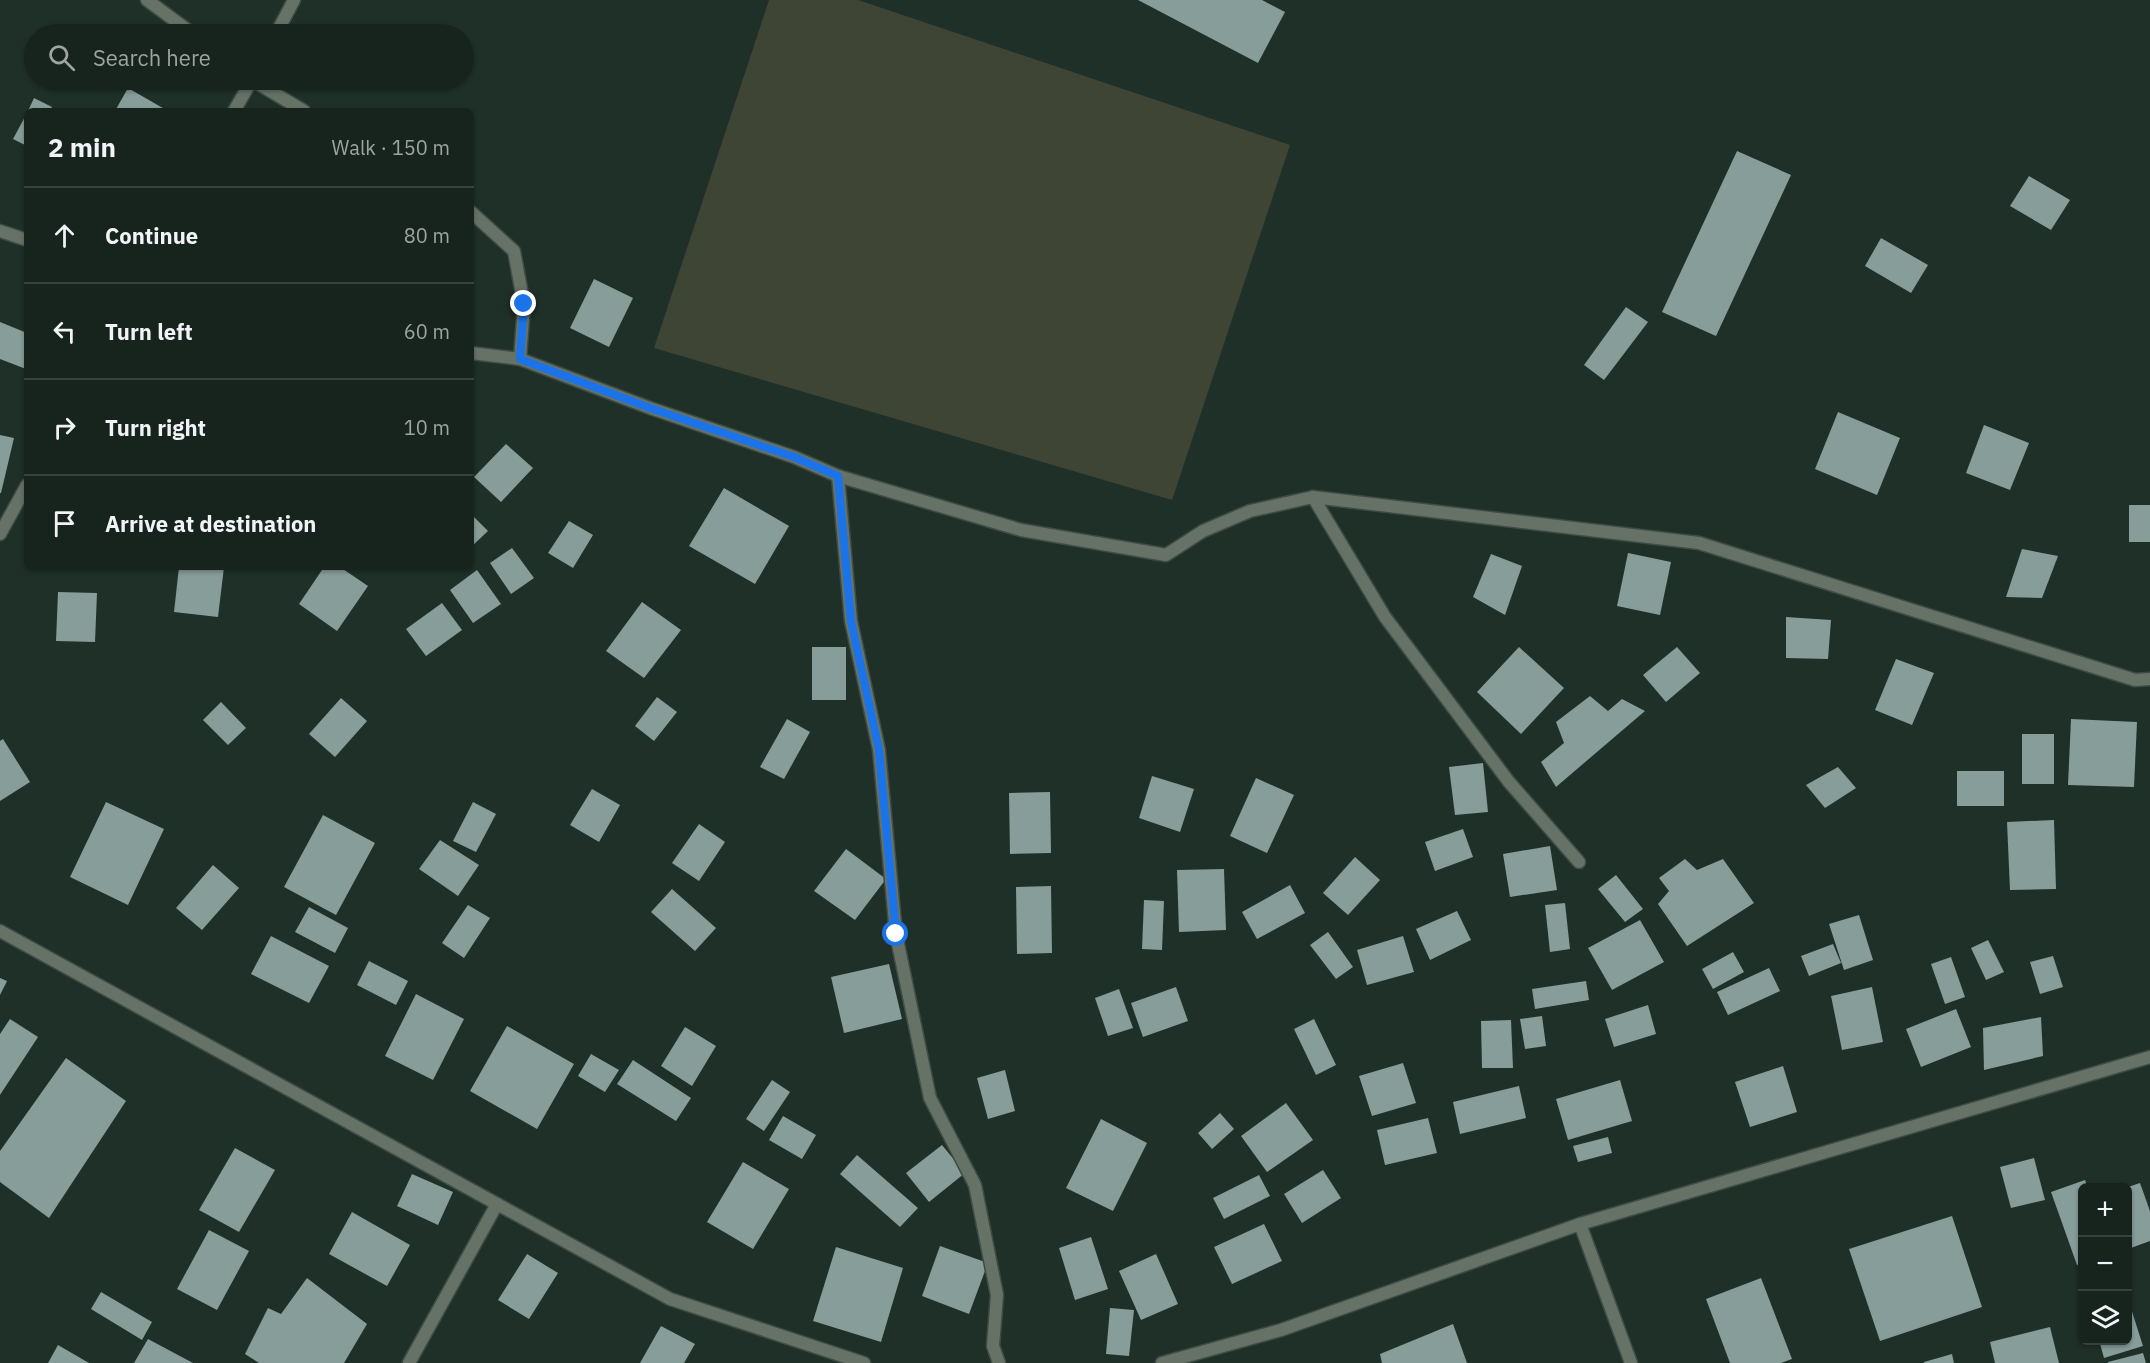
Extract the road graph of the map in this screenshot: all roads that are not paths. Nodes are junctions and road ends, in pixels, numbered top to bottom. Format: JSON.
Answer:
{"nodes":[{"id":1,"x":147,"y":0,"type":"edge"},
{"id":2,"x":294,"y":0,"type":"edge"},
{"id":3,"x":179,"y":24,"type":"edge"},
{"id":4,"x":281,"y":24,"type":"edge"},
{"id":5,"x":246,"y":90,"type":"edge"},
{"id":6,"x":269,"y":90,"type":"edge"},
{"id":7,"x":236,"y":108,"type":"edge"},
{"id":8,"x":299,"y":108,"type":"edge"},
{"id":9,"x":474,"y":215,"type":"edge"},
{"id":10,"x":0,"y":231,"type":"edge"},
{"id":11,"x":24,"y":239,"type":"edge"},
{"id":12,"x":474,"y":353,"type":"edge"},
{"id":13,"x":520,"y":359,"type":"junction"},
{"id":14,"x":838,"y":476,"type":"junction"},
{"id":15,"x":24,"y":490,"type":"edge"},
{"id":16,"x":1313,"y":497,"type":"junction"},
{"id":17,"x":0,"y":534,"type":"edge"},
{"id":18,"x":2150,"y":679,"type":"edge"},
{"id":19,"x":1579,"y":862,"type":"dead end"},
{"id":20,"x":0,"y":931,"type":"edge"},
{"id":21,"x":2150,"y":1057,"type":"edge"},
{"id":22,"x":497,"y":1204,"type":"junction"},
{"id":23,"x":1580,"y":1224,"type":"junction"},
{"id":24,"x":409,"y":1363,"type":"edge"},
{"id":25,"x":864,"y":1363,"type":"edge"},
{"id":26,"x":999,"y":1363,"type":"edge"},
{"id":27,"x":1162,"y":1363,"type":"edge"},
{"id":28,"x":1631,"y":1363,"type":"edge"}],
"edges":[{"from":1,"to":3,"type":"street"},
{"from":2,"to":4,"type":"street"},
{"from":5,"to":7,"type":"street"},
{"from":6,"to":8,"type":"street"},
{"from":9,"to":13,"type":"street"},
{"from":10,"to":11,"type":"street"},
{"from":12,"to":13,"type":"street"},
{"from":13,"to":14,"type":"street"},
{"from":14,"to":16,"type":"street"},
{"from":14,"to":26,"type":"street"},
{"from":15,"to":17,"type":"street"},
{"from":16,"to":18,"type":"street"},
{"from":16,"to":19,"type":"street"},
{"from":20,"to":22,"type":"street"},
{"from":21,"to":23,"type":"street"},
{"from":22,"to":24,"type":"street"},
{"from":22,"to":25,"type":"street"},
{"from":23,"to":27,"type":"street"},
{"from":23,"to":28,"type":"street"}]}
